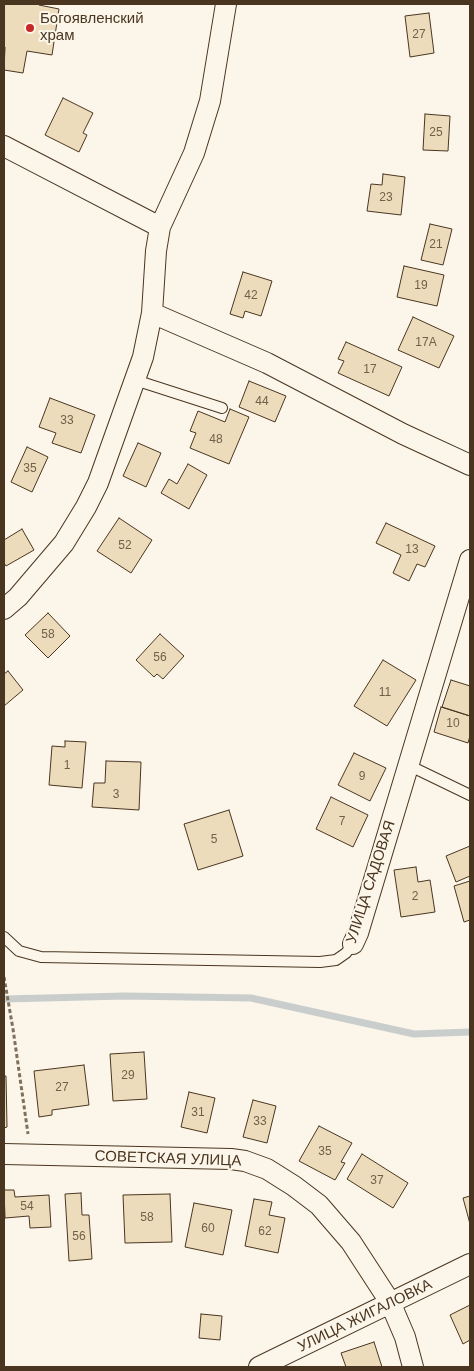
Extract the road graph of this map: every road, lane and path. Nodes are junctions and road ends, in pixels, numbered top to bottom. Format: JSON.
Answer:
{"nodes":[{"id":1,"x":226,"y":4,"type":"edge"},
{"id":2,"x":4,"y":146,"type":"edge"},
{"id":3,"x":160,"y":227,"type":"junction"},
{"id":4,"x":152,"y":313,"type":"junction"},
{"id":5,"x":135,"y":380,"type":"junction"},
{"id":6,"x":222,"y":408,"type":"dead end"},
{"id":7,"x":470,"y":465,"type":"edge"},
{"id":8,"x":470,"y":560,"type":"edge"},
{"id":9,"x":4,"y":609,"type":"edge"},
{"id":10,"x":408,"y":765,"type":"junction"},
{"id":11,"x":470,"y":795,"type":"edge"},
{"id":12,"x":4,"y":937,"type":"edge"},
{"id":13,"x":353,"y":944,"type":"joint"},
{"id":14,"x":4,"y":977,"type":"edge"},
{"id":15,"x":4,"y":1154,"type":"edge"},
{"id":16,"x":31,"y":1155,"type":"junction"},
{"id":17,"x":470,"y":1264,"type":"edge"},
{"id":18,"x":390,"y":1302,"type":"junction"},
{"id":19,"x":259,"y":1367,"type":"edge"},
{"id":20,"x":413,"y":1367,"type":"edge"}],
"edges":[{"from":1,"to":3,"type":"street"},
{"from":2,"to":3,"type":"street"},
{"from":3,"to":4,"type":"street"},
{"from":4,"to":5,"type":"street"},
{"from":4,"to":7,"type":"street"},
{"from":5,"to":6,"type":"lane"},
{"from":5,"to":9,"type":"street"},
{"from":8,"to":10,"type":"street","name":"УЛИЦА САДОВАЯ"},
{"from":10,"to":11,"type":"lane"},
{"from":10,"to":13,"type":"street","name":"УЛИЦА САДОВАЯ"},
{"from":12,"to":13,"type":"lane","name":"УЛИЦА САДОВАЯ"},
{"from":14,"to":16,"type":"path"},
{"from":15,"to":16,"type":"street","name":"СОВЕТСКАЯ УЛИЦА"},
{"from":16,"to":18,"type":"street","name":"СОВЕТСКАЯ УЛИЦА"},
{"from":17,"to":18,"type":"street","name":"УЛИЦА ЖИГАЛОВКА"},
{"from":18,"to":19,"type":"street","name":"УЛИЦА ЖИГАЛОВКА"},
{"from":18,"to":20,"type":"street","name":"СОВЕТСКАЯ УЛИЦА"}]}
